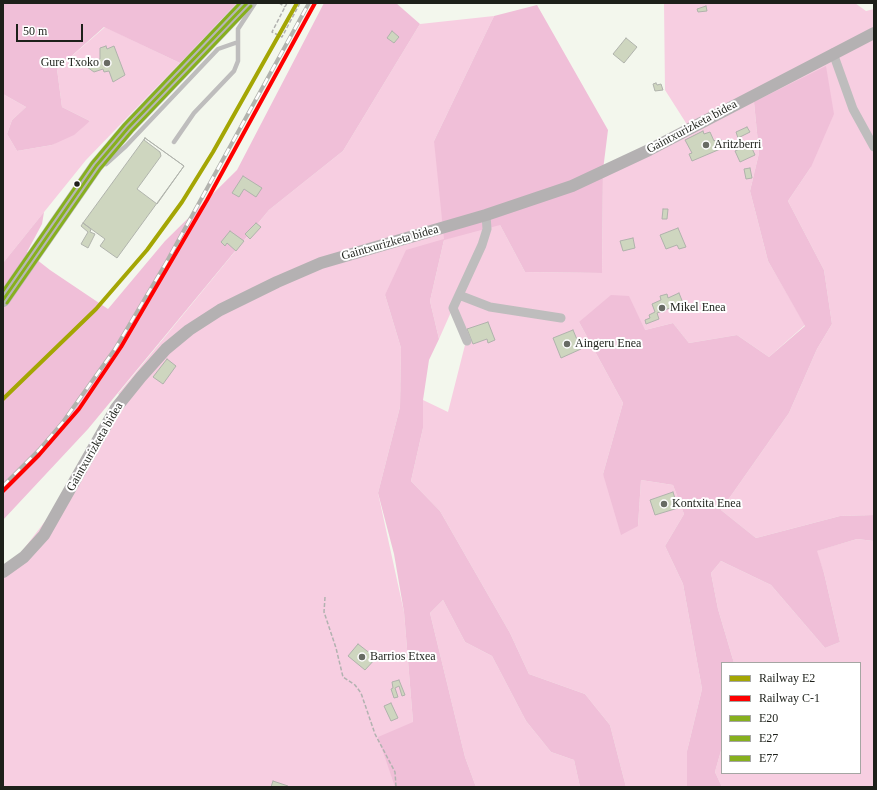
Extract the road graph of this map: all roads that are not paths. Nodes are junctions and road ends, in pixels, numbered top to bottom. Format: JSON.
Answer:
{"nodes":[{"id":1,"x":247,"y":3,"type":"edge"},
{"id":2,"x":255,"y":3,"type":"edge"},
{"id":3,"x":874,"y":33,"type":"edge"},
{"id":4,"x":238,"y":42,"type":"junction"},
{"id":5,"x":833,"y":53,"type":"junction"},
{"id":6,"x":174,"y":142,"type":"dead end"},
{"id":7,"x":874,"y":147,"type":"edge"},
{"id":8,"x":82,"y":185,"type":"junction"},
{"id":9,"x":486,"y":215,"type":"junction"},
{"id":10,"x":459,"y":295,"type":"junction"},
{"id":11,"x":3,"y":300,"type":"edge"},
{"id":12,"x":562,"y":318,"type":"dead end"},
{"id":13,"x":467,"y":341,"type":"dead end"},
{"id":14,"x":3,"y":572,"type":"edge"}],
"edges":[{"from":1,"to":8,"type":"main road"},
{"from":2,"to":4,"type":"lane"},
{"from":3,"to":5,"type":"main road","name":"Gaintxurizketa bidea"},
{"from":4,"to":6,"type":"lane"},
{"from":4,"to":8,"type":"lane"},
{"from":5,"to":7,"type":"street"},
{"from":5,"to":9,"type":"main road","name":"Gaintxurizketa bidea"},
{"from":8,"to":11,"type":"main road"},
{"from":9,"to":10,"type":"street"},
{"from":9,"to":14,"type":"main road","name":"Gaintxurizketa bidea"},
{"from":10,"to":12,"type":"street"},
{"from":10,"to":13,"type":"street"}]}
